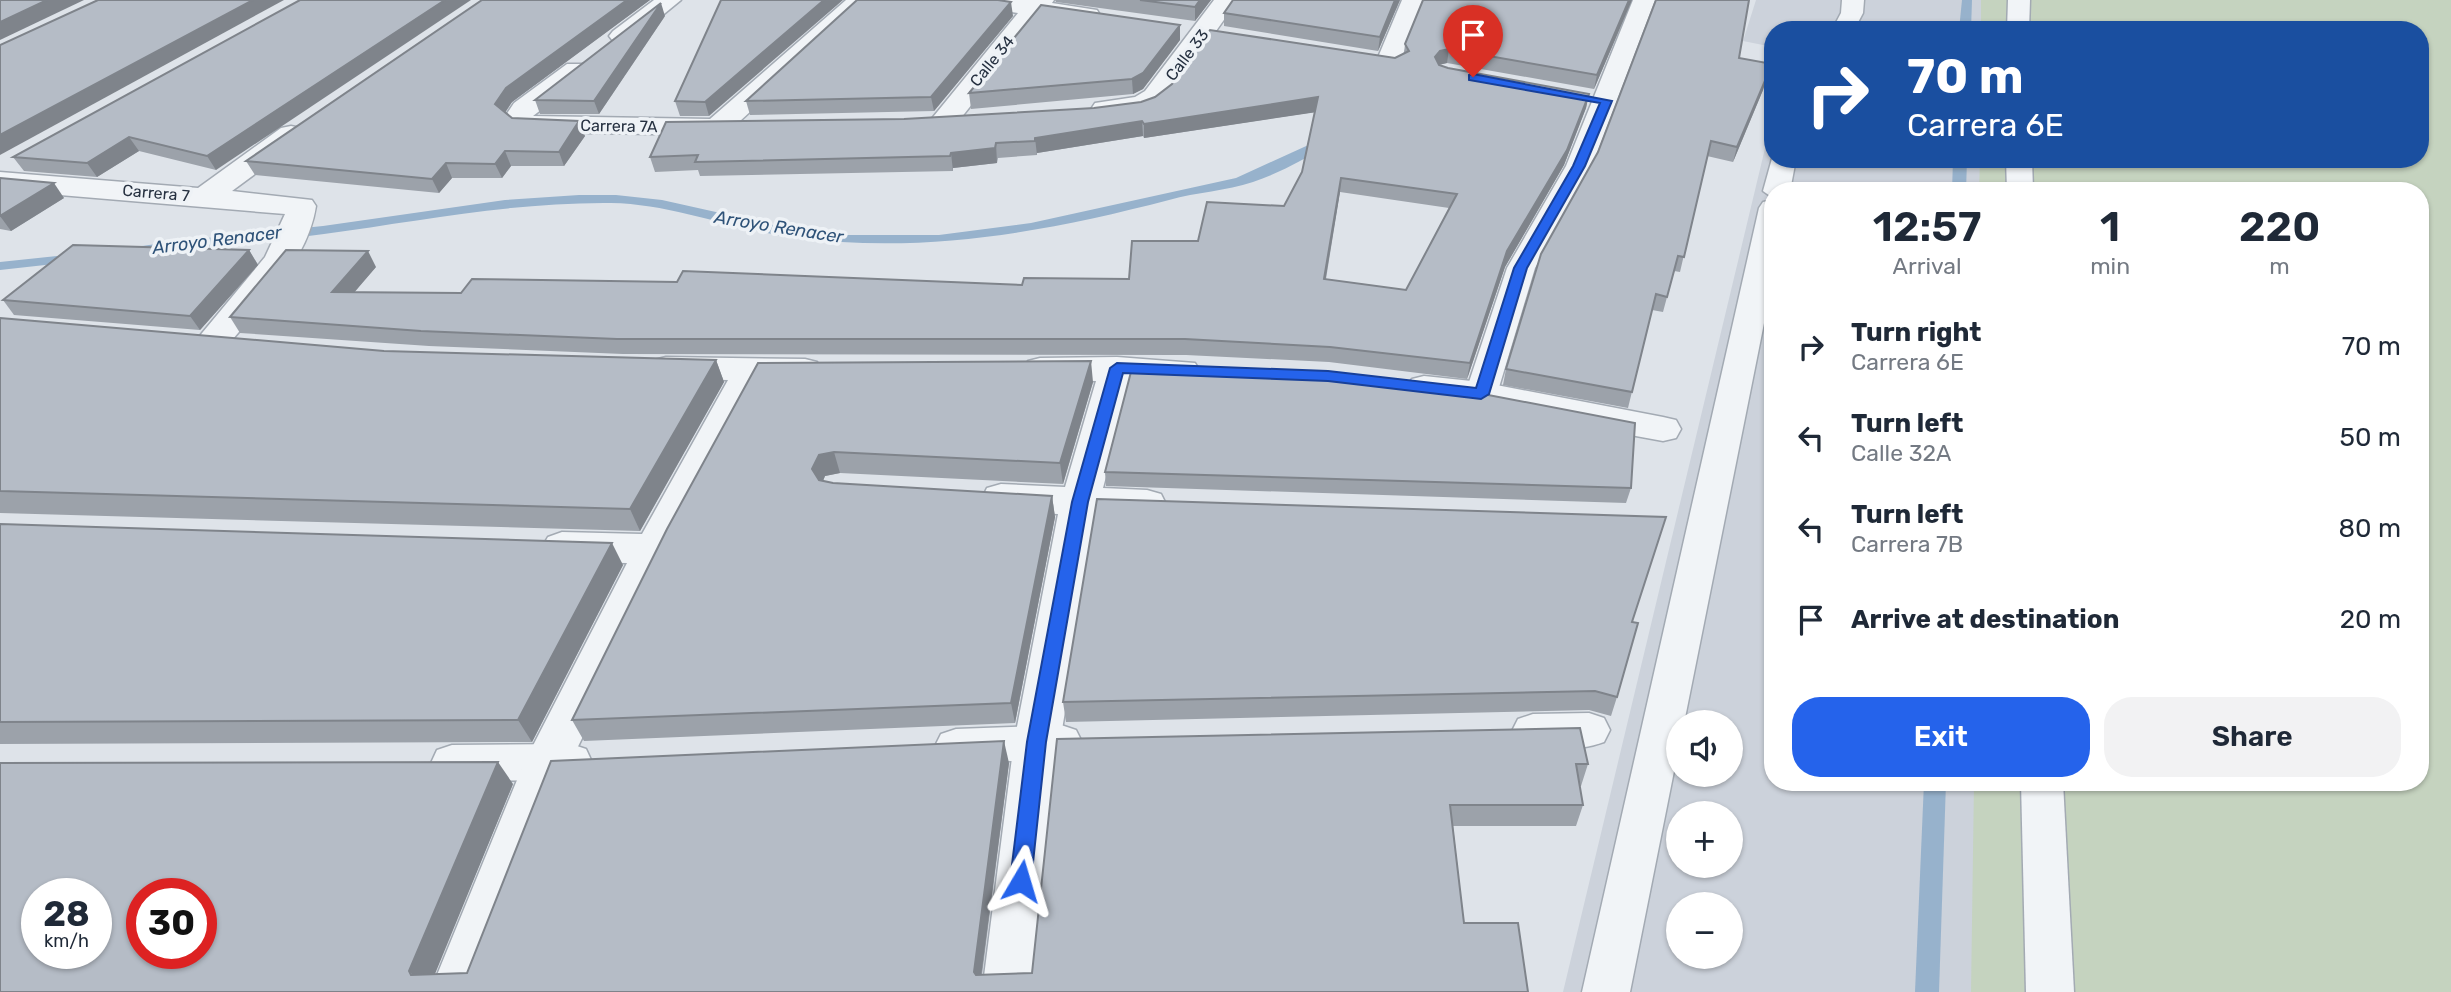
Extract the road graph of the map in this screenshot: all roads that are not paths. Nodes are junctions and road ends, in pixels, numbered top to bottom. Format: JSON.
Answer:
{"nodes":[{"id":1,"x":669,"y":0,"type":"edge"},
{"id":2,"x":860,"y":0,"type":"edge"},
{"id":3,"x":972,"y":0,"type":"edge"},
{"id":4,"x":1226,"y":0,"type":"edge"},
{"id":5,"x":1413,"y":0,"type":"edge"},
{"id":6,"x":1644,"y":0,"type":"edge"},
{"id":7,"x":1853,"y":0,"type":"edge"},
{"id":8,"x":2019,"y":0,"type":"edge"},
{"id":9,"x":1039,"y":4,"type":"edge"},
{"id":10,"x":1114,"y":19,"type":"edge"},
{"id":11,"x":1848,"y":21,"type":"edge"},
{"id":12,"x":2018,"y":21,"type":"edge"},
{"id":13,"x":1179,"y":29,"type":"edge"},
{"id":14,"x":1205,"y":33,"type":"junction"},
{"id":15,"x":1231,"y":37,"type":"edge"},
{"id":16,"x":1362,"y":58,"type":"edge"},
{"id":17,"x":1580,"y":96,"type":"edge"},
{"id":18,"x":1606,"y":101,"type":"junction"},
{"id":19,"x":1080,"y":111,"type":"edge"},
{"id":20,"x":984,"y":119,"type":"edge"},
{"id":21,"x":310,"y":121,"type":"edge"},
{"id":22,"x":757,"y":126,"type":"edge"},
{"id":23,"x":717,"y":127,"type":"junction"},
{"id":24,"x":24,"y":156,"type":"edge"},
{"id":25,"x":0,"y":170,"type":"edge"},
{"id":26,"x":0,"y":181,"type":"edge"},
{"id":27,"x":205,"y":197,"type":"junction"},
{"id":28,"x":1764,"y":250,"type":"edge"},
{"id":29,"x":250,"y":348,"type":"edge"},
{"id":30,"x":628,"y":367,"type":"edge"},
{"id":31,"x":1117,"y":368,"type":"junction"},
{"id":32,"x":1009,"y":369,"type":"edge"},
{"id":33,"x":751,"y":370,"type":"junction"},
{"id":34,"x":832,"y":370,"type":"edge"},
{"id":35,"x":1209,"y":372,"type":"edge"},
{"id":36,"x":1392,"y":383,"type":"edge"},
{"id":37,"x":1481,"y":394,"type":"junction"},
{"id":38,"x":1663,"y":429,"type":"dead end"},
{"id":39,"x":960,"y":495,"type":"edge"},
{"id":40,"x":1080,"y":502,"type":"junction"},
{"id":41,"x":1177,"y":505,"type":"edge"},
{"id":42,"x":529,"y":546,"type":"edge"},
{"id":43,"x":654,"y":550,"type":"junction"},
{"id":44,"x":1589,"y":730,"type":"dead end"},
{"id":45,"x":1495,"y":732,"type":"edge"},
{"id":46,"x":1104,"y":741,"type":"edge"},
{"id":47,"x":1037,"y":742,"type":"junction"},
{"id":48,"x":914,"y":747,"type":"edge"},
{"id":49,"x":615,"y":760,"type":"edge"},
{"id":50,"x":410,"y":763,"type":"edge"},
{"id":51,"x":547,"y":763,"type":"junction"},
{"id":52,"x":2042,"y":791,"type":"edge"},
{"id":53,"x":456,"y":992,"type":"edge"},
{"id":54,"x":1008,"y":992,"type":"edge"},
{"id":55,"x":1606,"y":992,"type":"edge"},
{"id":56,"x":2050,"y":992,"type":"edge"}],
"edges":[{"from":1,"to":23,"type":"street","name":"Carrera 7A"},
{"from":2,"to":23,"type":"street"},
{"from":3,"to":9,"type":"street"},
{"from":4,"to":14,"type":"street","name":"Calle 33"},
{"from":5,"to":16,"type":"lane"},
{"from":6,"to":18,"type":"lane"},
{"from":7,"to":11,"type":"lane"},
{"from":8,"to":12,"type":"lane"},
{"from":9,"to":10,"type":"street"},
{"from":9,"to":20,"type":"street","name":"Calle 34"},
{"from":13,"to":14,"type":"street"},
{"from":14,"to":15,"type":"lane"},
{"from":14,"to":19,"type":"street","name":"Calle 33"},
{"from":17,"to":18,"type":"lane"},
{"from":18,"to":37,"type":"lane"},
{"from":21,"to":27,"type":"street"},
{"from":22,"to":23,"type":"street","name":"Carrera 7A"},
{"from":24,"to":25,"type":"street"},
{"from":26,"to":27,"type":"street","name":"Carrera 7"},
{"from":27,"to":29,"type":"street","name":"Carrera 7"},
{"from":28,"to":55,"type":"lane"},
{"from":30,"to":33,"type":"street"},
{"from":31,"to":32,"type":"street"},
{"from":31,"to":35,"type":"street"},
{"from":31,"to":40,"type":"street"},
{"from":33,"to":34,"type":"street"},
{"from":33,"to":43,"type":"street"},
{"from":36,"to":37,"type":"street"},
{"from":37,"to":38,"type":"street"},
{"from":39,"to":40,"type":"street"},
{"from":40,"to":41,"type":"street"},
{"from":40,"to":47,"type":"street"},
{"from":42,"to":43,"type":"street"},
{"from":43,"to":51,"type":"street"},
{"from":44,"to":45,"type":"lane"},
{"from":46,"to":47,"type":"lane"},
{"from":47,"to":48,"type":"lane"},
{"from":47,"to":54,"type":"street"},
{"from":49,"to":51,"type":"lane"},
{"from":50,"to":51,"type":"lane"},
{"from":51,"to":53,"type":"street"},
{"from":52,"to":56,"type":"lane"}]}
